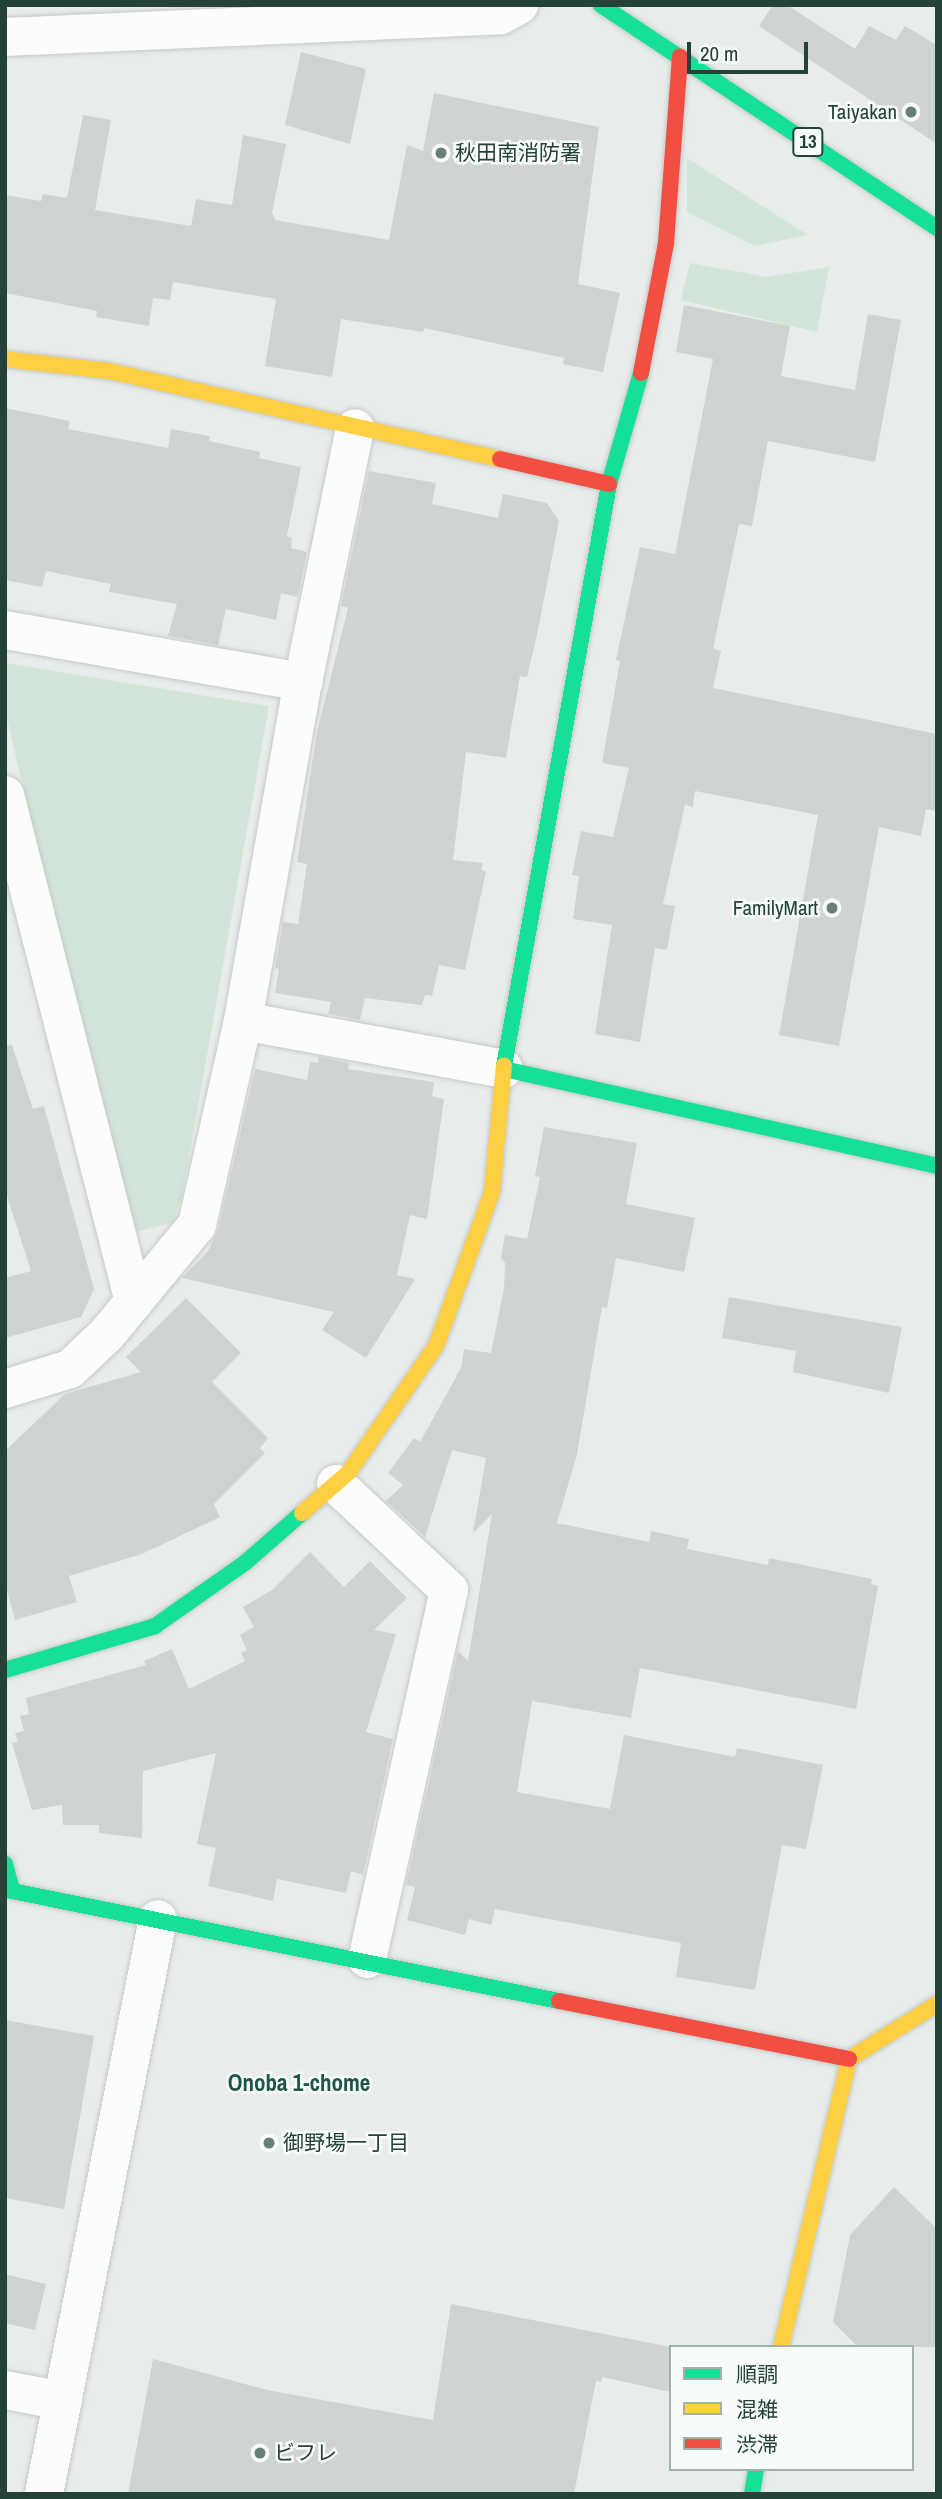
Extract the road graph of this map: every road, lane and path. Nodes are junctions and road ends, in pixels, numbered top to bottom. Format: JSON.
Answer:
{"nodes":[{"id":1,"x":519,"y":5,"type":"edge"},
{"id":2,"x":601,"y":5,"type":"edge"},
{"id":3,"x":5,"y":37,"type":"edge"},
{"id":4,"x":680,"y":57,"type":"junction"},
{"id":5,"x":937,"y":228,"type":"edge"},
{"id":6,"x":5,"y":359,"type":"edge"},
{"id":7,"x":355,"y":428,"type":"junction"},
{"id":8,"x":609,"y":484,"type":"junction"},
{"id":9,"x":5,"y":630,"type":"edge"},
{"id":10,"x":303,"y":682,"type":"junction"},
{"id":11,"x":5,"y":795,"type":"edge"},
{"id":12,"x":243,"y":1021,"type":"junction"},
{"id":13,"x":504,"y":1069,"type":"junction"},
{"id":14,"x":937,"y":1166,"type":"edge"},
{"id":15,"x":134,"y":1301,"type":"junction"},
{"id":16,"x":5,"y":1389,"type":"edge"},
{"id":17,"x":336,"y":1483,"type":"junction"},
{"id":18,"x":5,"y":1670,"type":"edge"},
{"id":19,"x":5,"y":1864,"type":"edge"},
{"id":20,"x":158,"y":1919,"type":"junction"},
{"id":21,"x":367,"y":1959,"type":"junction"},
{"id":22,"x":937,"y":2004,"type":"edge"},
{"id":23,"x":849,"y":2059,"type":"junction"},
{"id":24,"x":780,"y":2345,"type":"edge"},
{"id":25,"x":5,"y":2390,"type":"edge"},
{"id":26,"x":63,"y":2401,"type":"junction"},
{"id":27,"x":757,"y":2471,"type":"edge"},
{"id":28,"x":44,"y":2494,"type":"edge"},
{"id":29,"x":752,"y":2494,"type":"edge"}],
"edges":[{"from":1,"to":3,"type":"street"},
{"from":2,"to":4,"type":"main road","number":"13"},
{"from":4,"to":5,"type":"main road","number":"13"},
{"from":4,"to":8,"type":"main road"},
{"from":6,"to":7,"type":"main road"},
{"from":7,"to":8,"type":"main road"},
{"from":7,"to":10,"type":"street"},
{"from":8,"to":13,"type":"main road"},
{"from":9,"to":10,"type":"street"},
{"from":10,"to":12,"type":"street"},
{"from":11,"to":15,"type":"street"},
{"from":12,"to":13,"type":"street"},
{"from":12,"to":15,"type":"street"},
{"from":13,"to":14,"type":"main road"},
{"from":13,"to":17,"type":"main road"},
{"from":15,"to":16,"type":"street"},
{"from":17,"to":18,"type":"main road"},
{"from":17,"to":21,"type":"street"},
{"from":19,"to":20,"type":"main road"},
{"from":20,"to":21,"type":"main road"},
{"from":20,"to":26,"type":"street"},
{"from":21,"to":23,"type":"main road"},
{"from":22,"to":23,"type":"main road"},
{"from":23,"to":24,"type":"main road"},
{"from":25,"to":26,"type":"street"},
{"from":26,"to":28,"type":"street"},
{"from":27,"to":29,"type":"main road"}]}
